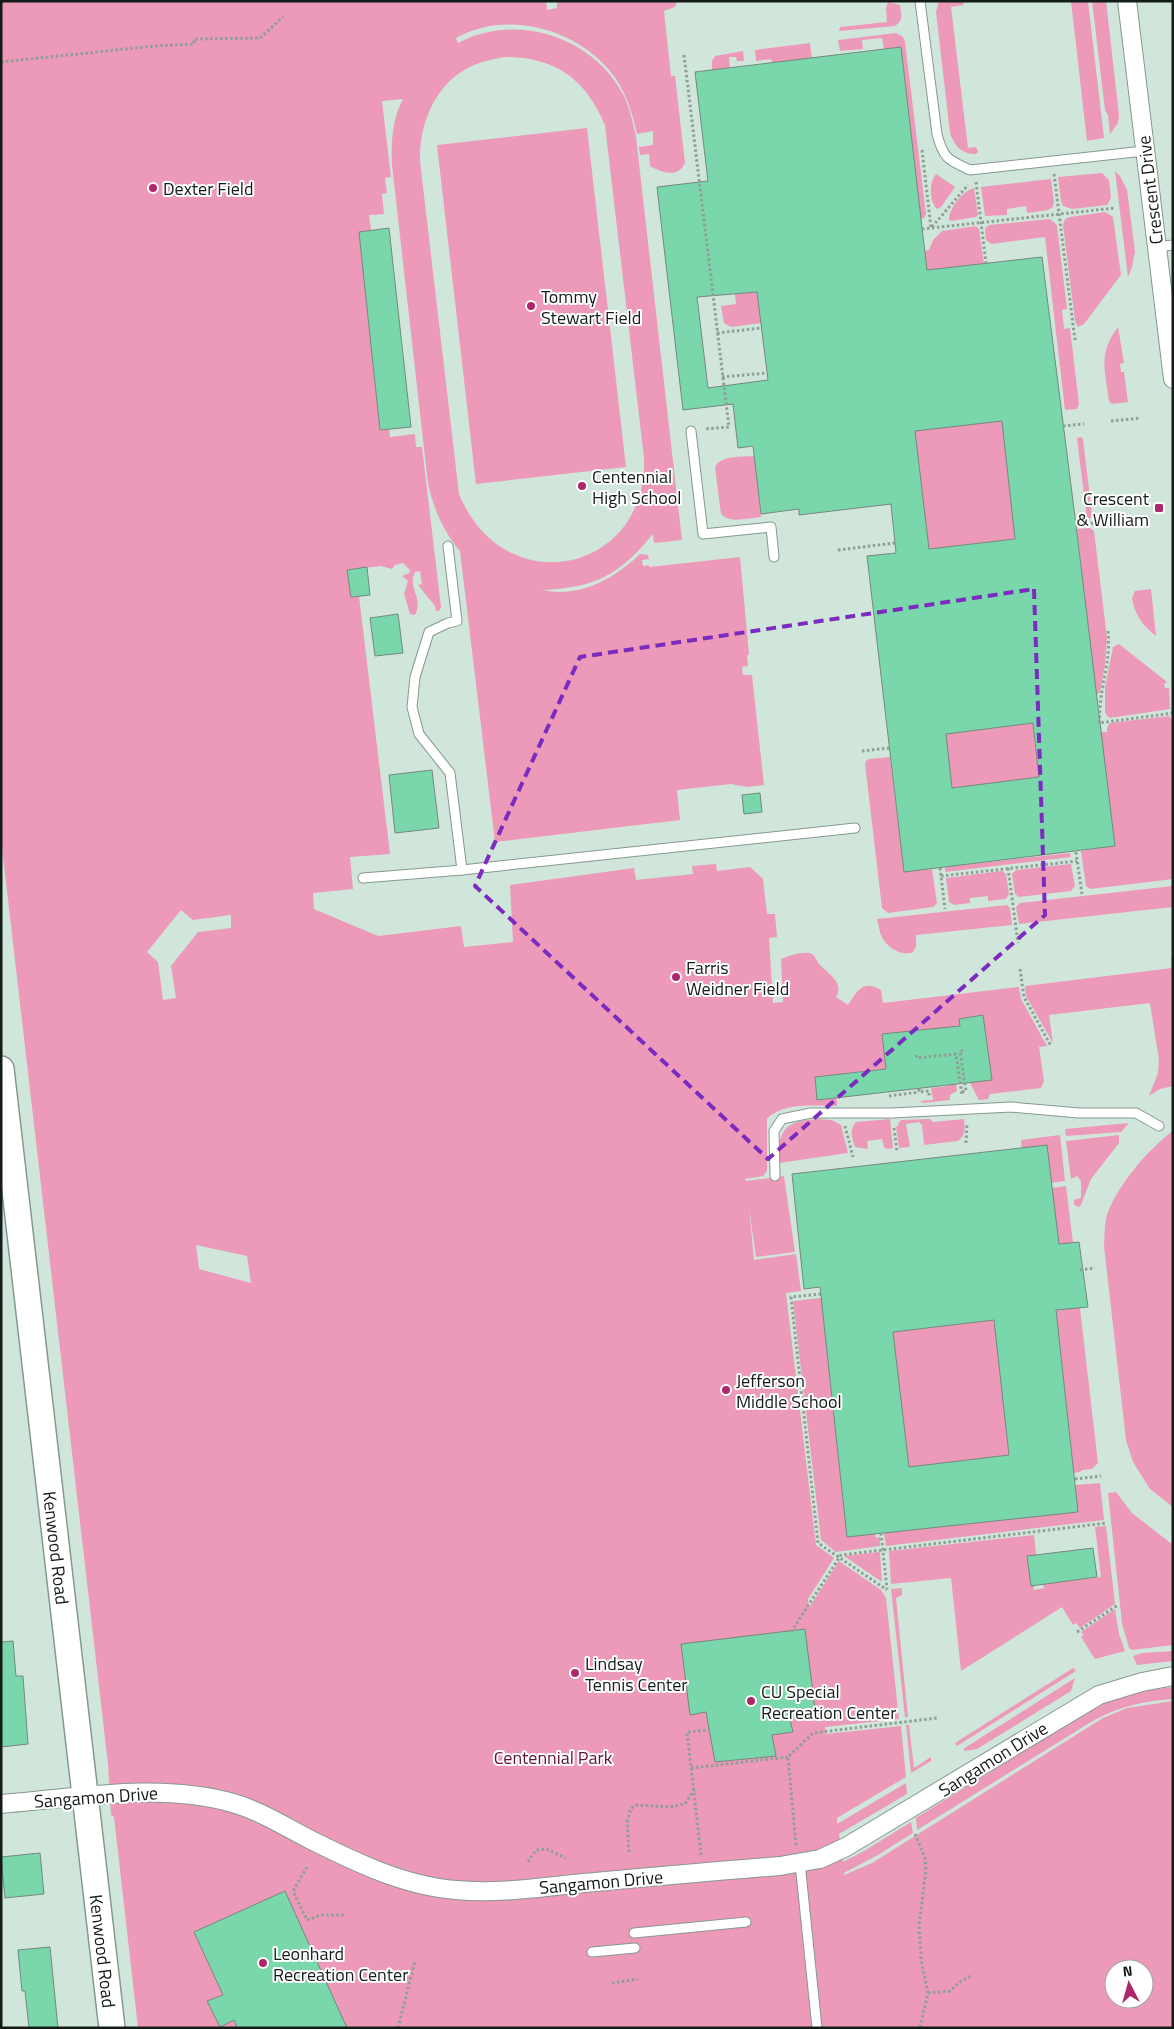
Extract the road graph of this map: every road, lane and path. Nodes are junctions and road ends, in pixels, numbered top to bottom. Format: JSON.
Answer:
{"nodes":[{"id":1,"x":920,"y":1,"type":"edge"},
{"id":2,"x":1127,"y":1,"type":"edge"},
{"id":3,"x":283,"y":17,"type":"dead end"},
{"id":4,"x":684,"y":55,"type":"dead end"},
{"id":5,"x":1,"y":62,"type":"edge"},
{"id":6,"x":922,"y":150,"type":"dead end"},
{"id":7,"x":1144,"y":151,"type":"junction"},
{"id":8,"x":1054,"y":174,"type":"dead end"},
{"id":9,"x":976,"y":184,"type":"dead end"},
{"id":10,"x":968,"y":185,"type":"dead end"},
{"id":11,"x":1115,"y":208,"type":"dead end"},
{"id":12,"x":1059,"y":214,"type":"junction"},
{"id":13,"x":981,"y":222,"type":"junction"},
{"id":14,"x":931,"y":228,"type":"junction"},
{"id":15,"x":922,"y":229,"type":"dead end"},
{"id":16,"x":1165,"y":246,"type":"edge"},
{"id":17,"x":986,"y":264,"type":"dead end"},
{"id":18,"x":761,"y":328,"type":"dead end"},
{"id":19,"x":717,"y":333,"type":"junction"},
{"id":20,"x":1075,"y":340,"type":"dead end"},
{"id":21,"x":767,"y":373,"type":"dead end"},
{"id":22,"x":722,"y":377,"type":"junction"},
{"id":23,"x":1173,"y":379,"type":"edge"},
{"id":24,"x":1140,"y":418,"type":"dead end"},
{"id":25,"x":1111,"y":421,"type":"dead end"},
{"id":26,"x":1084,"y":424,"type":"dead end"},
{"id":27,"x":1064,"y":426,"type":"dead end"},
{"id":28,"x":691,"y":431,"type":"joint"},
{"id":29,"x":1096,"y":523,"type":"dead end"},
{"id":30,"x":1076,"y":525,"type":"dead end"},
{"id":31,"x":895,"y":543,"type":"dead end"},
{"id":32,"x":448,"y":546,"type":"dead end"},
{"id":33,"x":838,"y":550,"type":"dead end"},
{"id":34,"x":774,"y":557,"type":"dead end"},
{"id":35,"x":1108,"y":631,"type":"dead end"},
{"id":36,"x":1173,"y":713,"type":"edge"},
{"id":37,"x":889,"y":748,"type":"dead end"},
{"id":38,"x":862,"y":751,"type":"dead end"},
{"id":39,"x":855,"y":828,"type":"dead end"},
{"id":40,"x":1076,"y":852,"type":"dead end"},
{"id":41,"x":1078,"y":861,"type":"junction"},
{"id":42,"x":940,"y":868,"type":"dead end"},
{"id":43,"x":1008,"y":868,"type":"junction"},
{"id":44,"x":462,"y":870,"type":"junction"},
{"id":45,"x":940,"y":876,"type":"junction"},
{"id":46,"x":363,"y":878,"type":"dead end"},
{"id":47,"x":1082,"y":894,"type":"dead end"},
{"id":48,"x":944,"y":909,"type":"dead end"},
{"id":49,"x":1018,"y":943,"type":"dead end"},
{"id":50,"x":1020,"y":970,"type":"dead end"},
{"id":51,"x":1051,"y":1046,"type":"dead end"},
{"id":52,"x":963,"y":1051,"type":"dead end"},
{"id":53,"x":916,"y":1055,"type":"dead end"},
{"id":54,"x":2,"y":1076,"type":"edge"},
{"id":55,"x":962,"y":1092,"type":"junction"},
{"id":56,"x":889,"y":1096,"type":"dead end"},
{"id":57,"x":926,"y":1097,"type":"dead end"},
{"id":58,"x":965,"y":1109,"type":"junction"},
{"id":59,"x":842,"y":1114,"type":"junction"},
{"id":60,"x":1159,"y":1126,"type":"dead end"},
{"id":61,"x":966,"y":1143,"type":"dead end"},
{"id":62,"x":852,"y":1157,"type":"dead end"},
{"id":63,"x":775,"y":1176,"type":"dead end"},
{"id":64,"x":1095,"y":1268,"type":"dead end"},
{"id":65,"x":1080,"y":1270,"type":"dead end"},
{"id":66,"x":821,"y":1294,"type":"dead end"},
{"id":67,"x":1101,"y":1476,"type":"dead end"},
{"id":68,"x":1075,"y":1479,"type":"dead end"},
{"id":69,"x":1107,"y":1523,"type":"dead end"},
{"id":70,"x":881,"y":1533,"type":"dead end"},
{"id":71,"x":882,"y":1550,"type":"junction"},
{"id":72,"x":838,"y":1557,"type":"junction"},
{"id":73,"x":1118,"y":1605,"type":"dead end"},
{"id":74,"x":791,"y":1632,"type":"dead end"},
{"id":75,"x":1078,"y":1632,"type":"dead end"},
{"id":76,"x":1173,"y":1676,"type":"edge"},
{"id":77,"x":937,"y":1718,"type":"dead end"},
{"id":78,"x":710,"y":1730,"type":"dead end"},
{"id":79,"x":788,"y":1757,"type":"junction"},
{"id":80,"x":691,"y":1768,"type":"junction"},
{"id":81,"x":694,"y":1790,"type":"junction"},
{"id":82,"x":85,"y":1797,"type":"junction"},
{"id":83,"x":1,"y":1804,"type":"edge"},
{"id":84,"x":915,"y":1834,"type":"dead end"},
{"id":85,"x":796,"y":1836,"type":"dead end"},
{"id":86,"x":700,"y":1846,"type":"dead end"},
{"id":87,"x":628,"y":1852,"type":"dead end"},
{"id":88,"x":566,"y":1858,"type":"dead end"},
{"id":89,"x":528,"y":1862,"type":"dead end"},
{"id":90,"x":800,"y":1863,"type":"junction"},
{"id":91,"x":308,"y":1867,"type":"dead end"},
{"id":92,"x":346,"y":1915,"type":"dead end"},
{"id":93,"x":746,"y":1922,"type":"dead end"},
{"id":94,"x":634,"y":1933,"type":"dead end"},
{"id":95,"x":635,"y":1948,"type":"dead end"},
{"id":96,"x":592,"y":1952,"type":"dead end"},
{"id":97,"x":415,"y":1961,"type":"dead end"},
{"id":98,"x":971,"y":1976,"type":"dead end"},
{"id":99,"x":638,"y":1979,"type":"dead end"},
{"id":100,"x":612,"y":1982,"type":"dead end"},
{"id":101,"x":928,"y":1993,"type":"junction"},
{"id":102,"x":112,"y":2028,"type":"edge"},
{"id":103,"x":398,"y":2028,"type":"edge"},
{"id":104,"x":817,"y":2028,"type":"edge"},
{"id":105,"x":920,"y":2028,"type":"edge"}],
"edges":[{"from":1,"to":7,"type":"lane"},
{"from":2,"to":7,"type":"street","name":"Crescent Drive"},
{"from":3,"to":5,"type":"path"},
{"from":4,"to":19,"type":"path"},
{"from":6,"to":14,"type":"path"},
{"from":7,"to":16,"type":"street","name":"Crescent Drive"},
{"from":8,"to":12,"type":"path"},
{"from":9,"to":13,"type":"path"},
{"from":10,"to":14,"type":"path"},
{"from":11,"to":12,"type":"path"},
{"from":12,"to":13,"type":"path"},
{"from":12,"to":20,"type":"path"},
{"from":13,"to":14,"type":"path"},
{"from":13,"to":17,"type":"path"},
{"from":14,"to":15,"type":"path"},
{"from":16,"to":23,"type":"street","name":"Crescent Drive"},
{"from":18,"to":19,"type":"path"},
{"from":19,"to":22,"type":"path"},
{"from":21,"to":22,"type":"path"},
{"from":22,"to":28,"type":"path"},
{"from":24,"to":25,"type":"path"},
{"from":26,"to":27,"type":"path"},
{"from":28,"to":34,"type":"lane"},
{"from":29,"to":30,"type":"path"},
{"from":31,"to":33,"type":"path"},
{"from":32,"to":44,"type":"lane"},
{"from":35,"to":36,"type":"path"},
{"from":37,"to":38,"type":"path"},
{"from":39,"to":44,"type":"lane"},
{"from":40,"to":41,"type":"path"},
{"from":41,"to":43,"type":"path"},
{"from":41,"to":47,"type":"path"},
{"from":42,"to":45,"type":"path"},
{"from":43,"to":45,"type":"path"},
{"from":43,"to":49,"type":"path"},
{"from":44,"to":46,"type":"lane"},
{"from":45,"to":48,"type":"path"},
{"from":50,"to":51,"type":"path"},
{"from":52,"to":55,"type":"path"},
{"from":53,"to":55,"type":"path"},
{"from":54,"to":82,"type":"street","name":"Kenwood Road"},
{"from":55,"to":58,"type":"path"},
{"from":56,"to":57,"type":"path"},
{"from":58,"to":59,"type":"lane"},
{"from":58,"to":60,"type":"lane"},
{"from":58,"to":61,"type":"path"},
{"from":59,"to":62,"type":"path"},
{"from":59,"to":63,"type":"lane"},
{"from":64,"to":65,"type":"path"},
{"from":66,"to":72,"type":"path"},
{"from":67,"to":68,"type":"path"},
{"from":69,"to":71,"type":"path"},
{"from":70,"to":71,"type":"path"},
{"from":71,"to":72,"type":"path"},
{"from":71,"to":72,"type":"path"},
{"from":72,"to":74,"type":"path"},
{"from":73,"to":75,"type":"path"},
{"from":76,"to":90,"type":"street","name":"Sangamon Drive"},
{"from":77,"to":79,"type":"path"},
{"from":78,"to":80,"type":"path"},
{"from":79,"to":80,"type":"path"},
{"from":79,"to":85,"type":"path"},
{"from":80,"to":81,"type":"path"},
{"from":81,"to":86,"type":"path"},
{"from":81,"to":87,"type":"path"},
{"from":82,"to":83,"type":"street","name":"Sangamon Drive"},
{"from":82,"to":90,"type":"street","name":"Sangamon Drive"},
{"from":82,"to":102,"type":"street","name":"Kenwood Road"},
{"from":84,"to":101,"type":"path"},
{"from":88,"to":89,"type":"path"},
{"from":90,"to":104,"type":"lane"},
{"from":91,"to":92,"type":"path"},
{"from":93,"to":94,"type":"lane"},
{"from":95,"to":96,"type":"lane"},
{"from":97,"to":103,"type":"path"},
{"from":98,"to":101,"type":"path"},
{"from":99,"to":100,"type":"path"},
{"from":101,"to":105,"type":"path"}]}
